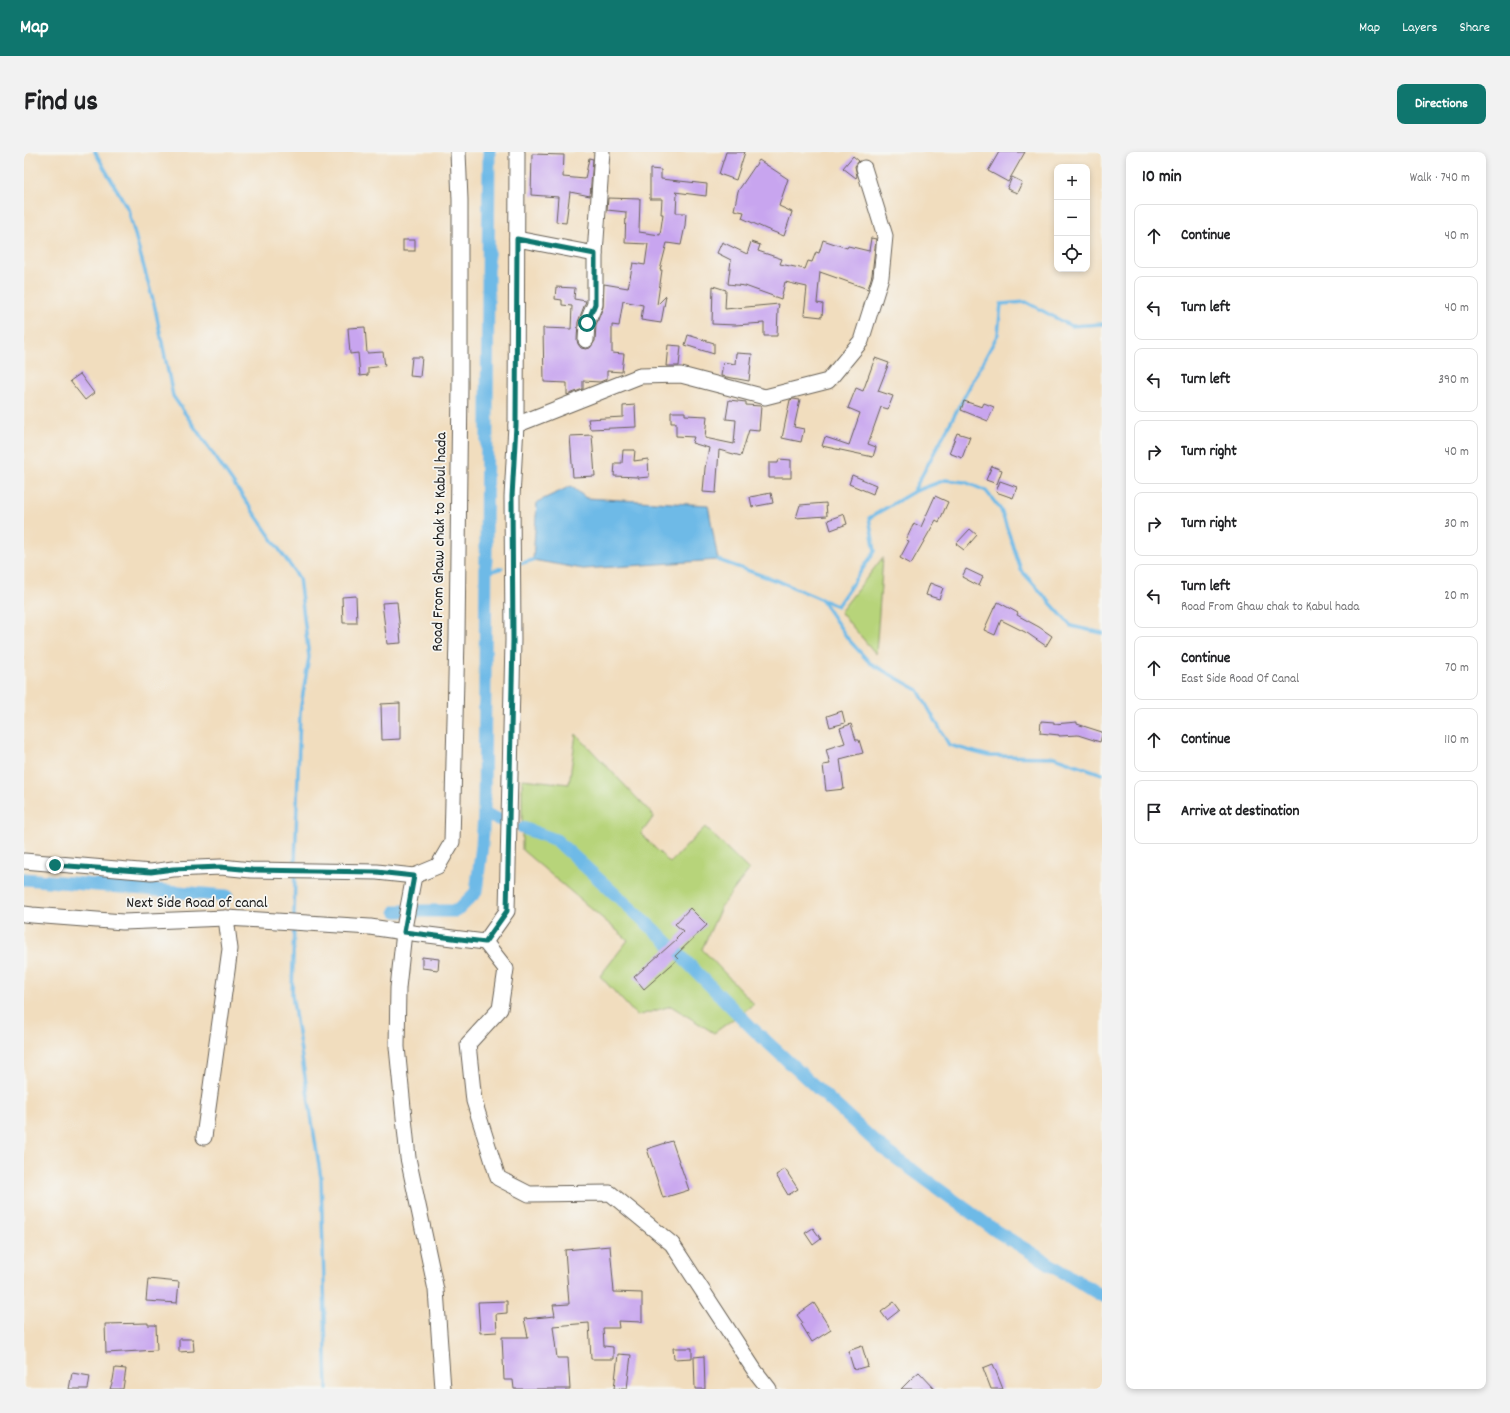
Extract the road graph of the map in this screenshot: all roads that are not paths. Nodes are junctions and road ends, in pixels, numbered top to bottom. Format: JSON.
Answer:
{"nodes":[{"id":1,"x":458,"y":152,"type":"edge"},
{"id":2,"x":517,"y":152,"type":"edge"},
{"id":3,"x":602,"y":152,"type":"edge"},
{"id":4,"x":864,"y":168,"type":"dead end"},
{"id":5,"x":517,"y":239,"type":"junction"},
{"id":6,"x":595,"y":254,"type":"junction"},
{"id":7,"x":586,"y":340,"type":"dead end"},
{"id":8,"x":516,"y":425,"type":"junction"},
{"id":9,"x":24,"y":861,"type":"edge"},
{"id":10,"x":412,"y":882,"type":"junction"},
{"id":11,"x":24,"y":914,"type":"edge"},
{"id":12,"x":226,"y":918,"type":"junction"},
{"id":13,"x":404,"y":928,"type":"junction"},
{"id":14,"x":485,"y":942,"type":"junction"},
{"id":15,"x":204,"y":1137,"type":"dead end"},
{"id":16,"x":443,"y":1389,"type":"edge"},
{"id":17,"x":768,"y":1389,"type":"edge"}],
"edges":[{"from":1,"to":10,"type":"street","name":"Road From Ghaw chak to Kabul hada"},
{"from":2,"to":5,"type":"street"},
{"from":3,"to":6,"type":"street"},
{"from":4,"to":8,"type":"street"},
{"from":5,"to":6,"type":"street"},
{"from":5,"to":8,"type":"street"},
{"from":6,"to":7,"type":"street"},
{"from":8,"to":14,"type":"street"},
{"from":9,"to":10,"type":"street","name":"Road From Ghaw chak to Kabul hada"},
{"from":10,"to":13,"type":"street"},
{"from":11,"to":12,"type":"street","name":"Next Side Road of canal"},
{"from":12,"to":13,"type":"street","name":"Next Side Road of canal"},
{"from":12,"to":15,"type":"street"},
{"from":13,"to":14,"type":"street","name":"Next Side Road of canal"},
{"from":13,"to":16,"type":"street"},
{"from":14,"to":17,"type":"street"}]}
